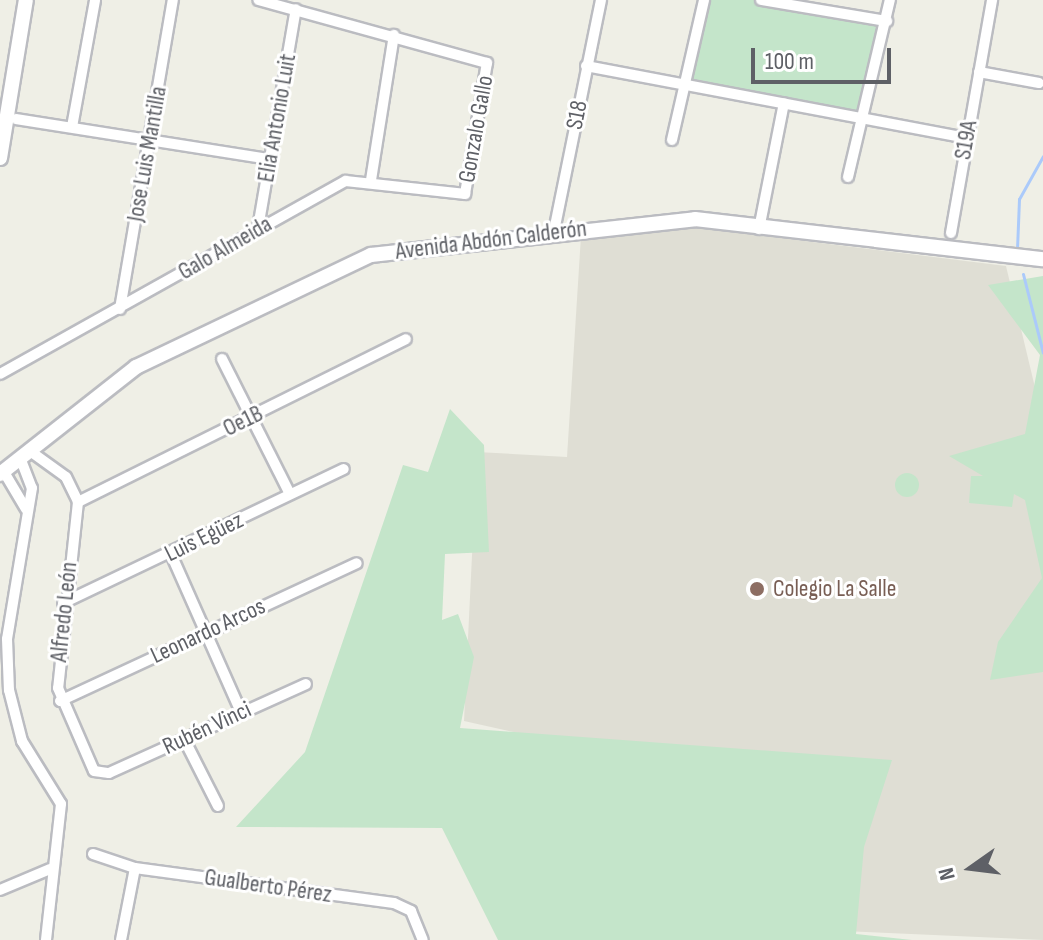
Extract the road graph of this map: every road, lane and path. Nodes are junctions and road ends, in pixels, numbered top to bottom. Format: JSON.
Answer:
{"nodes":[{"id":1,"x":26,"y":0,"type":"edge"},
{"id":2,"x":95,"y":0,"type":"edge"},
{"id":3,"x":173,"y":0,"type":"edge"},
{"id":4,"x":259,"y":0,"type":"edge"},
{"id":5,"x":601,"y":0,"type":"edge"},
{"id":6,"x":704,"y":0,"type":"edge"},
{"id":7,"x":761,"y":0,"type":"edge"},
{"id":8,"x":890,"y":0,"type":"edge"},
{"id":9,"x":992,"y":0,"type":"edge"},
{"id":10,"x":808,"y":4,"type":"edge"},
{"id":11,"x":296,"y":9,"type":"junction"},
{"id":12,"x":887,"y":21,"type":"junction"},
{"id":13,"x":394,"y":35,"type":"junction"},
{"id":14,"x":586,"y":66,"type":"junction"},
{"id":15,"x":979,"y":72,"type":"junction"},
{"id":16,"x":1039,"y":83,"type":"dead end"},
{"id":17,"x":688,"y":85,"type":"junction"},
{"id":18,"x":784,"y":103,"type":"junction"},
{"id":19,"x":16,"y":119,"type":"dead end"},
{"id":20,"x":863,"y":121,"type":"junction"},
{"id":21,"x":72,"y":127,"type":"junction"},
{"id":22,"x":967,"y":138,"type":"junction"},
{"id":23,"x":672,"y":140,"type":"dead end"},
{"id":24,"x":1,"y":141,"type":"edge"},
{"id":25,"x":149,"y":141,"type":"junction"},
{"id":26,"x":0,"y":158,"type":"edge"},
{"id":27,"x":268,"y":159,"type":"junction"},
{"id":28,"x":848,"y":177,"type":"dead end"},
{"id":29,"x":371,"y":180,"type":"junction"},
{"id":30,"x":465,"y":194,"type":"joint"},
{"id":31,"x":258,"y":228,"type":"junction"},
{"id":32,"x":759,"y":229,"type":"junction"},
{"id":33,"x":554,"y":231,"type":"junction"},
{"id":34,"x":951,"y":233,"type":"dead end"},
{"id":35,"x":1043,"y":259,"type":"edge"},
{"id":36,"x":120,"y":309,"type":"junction"},
{"id":37,"x":406,"y":339,"type":"dead end"},
{"id":38,"x":222,"y":359,"type":"dead end"},
{"id":39,"x":0,"y":374,"type":"edge"},
{"id":40,"x":251,"y":417,"type":"junction"},
{"id":41,"x":26,"y":456,"type":"junction"},
{"id":42,"x":344,"y":469,"type":"dead end"},
{"id":43,"x":2,"y":473,"type":"edge"},
{"id":44,"x":290,"y":494,"type":"junction"},
{"id":45,"x":78,"y":502,"type":"junction"},
{"id":46,"x":27,"y":511,"type":"junction"},
{"id":47,"x":171,"y":554,"type":"junction"},
{"id":48,"x":357,"y":563,"type":"dead end"},
{"id":49,"x":63,"y":603,"type":"junction"},
{"id":50,"x":206,"y":632,"type":"junction"},
{"id":51,"x":3,"y":640,"type":"edge"},
{"id":52,"x":306,"y":684,"type":"dead end"},
{"id":53,"x":60,"y":701,"type":"junction"},
{"id":54,"x":241,"y":712,"type":"junction"},
{"id":55,"x":184,"y":739,"type":"junction"},
{"id":56,"x":109,"y":773,"type":"joint"},
{"id":57,"x":218,"y":806,"type":"dead end"},
{"id":58,"x":93,"y":854,"type":"dead end"},
{"id":59,"x":135,"y":868,"type":"junction"},
{"id":60,"x":50,"y":869,"type":"junction"},
{"id":61,"x":0,"y":890,"type":"edge"},
{"id":62,"x":46,"y":940,"type":"edge"},
{"id":63,"x":121,"y":940,"type":"edge"},
{"id":64,"x":423,"y":940,"type":"edge"}],
"edges":[{"from":1,"to":24,"type":"street"},
{"from":2,"to":21,"type":"street"},
{"from":3,"to":25,"type":"street","name":"Jose Luis Mantilla"},
{"from":4,"to":11,"type":"street"},
{"from":5,"to":14,"type":"street","name":"S18"},
{"from":6,"to":17,"type":"street"},
{"from":7,"to":10,"type":"street"},
{"from":8,"to":12,"type":"street"},
{"from":9,"to":15,"type":"street","name":"S19A"},
{"from":10,"to":12,"type":"street"},
{"from":11,"to":13,"type":"street"},
{"from":11,"to":27,"type":"street","name":"Elia Antonio Luit"},
{"from":12,"to":20,"type":"street"},
{"from":13,"to":29,"type":"street"},
{"from":13,"to":30,"type":"street","name":"Gonzalo Gallo"},
{"from":14,"to":17,"type":"street"},
{"from":14,"to":33,"type":"street","name":"S18"},
{"from":15,"to":16,"type":"street"},
{"from":15,"to":22,"type":"street","name":"S19A"},
{"from":17,"to":18,"type":"street"},
{"from":17,"to":23,"type":"street"},
{"from":18,"to":20,"type":"street"},
{"from":18,"to":32,"type":"street"},
{"from":19,"to":21,"type":"street"},
{"from":20,"to":22,"type":"street"},
{"from":20,"to":28,"type":"street"},
{"from":21,"to":25,"type":"street"},
{"from":22,"to":34,"type":"street","name":"S19A"},
{"from":24,"to":26,"type":"street"},
{"from":25,"to":27,"type":"street"},
{"from":25,"to":36,"type":"street","name":"Jose Luis Mantilla"},
{"from":27,"to":31,"type":"street","name":"Elia Antonio Luit"},
{"from":29,"to":30,"type":"street","name":"Galo Almeida"},
{"from":29,"to":31,"type":"street","name":"Galo Almeida"},
{"from":31,"to":36,"type":"street","name":"Galo Almeida"},
{"from":32,"to":33,"type":"street","name":"Avenida Abdón Calderón"},
{"from":32,"to":35,"type":"street","name":"Avenida Abdón Calderón"},
{"from":33,"to":41,"type":"street","name":"Avenida Abdón Calderón"},
{"from":36,"to":39,"type":"street","name":"Galo Almeida"},
{"from":37,"to":40,"type":"street","name":"Oe1B"},
{"from":38,"to":40,"type":"street"},
{"from":40,"to":44,"type":"street"},
{"from":40,"to":45,"type":"street","name":"Oe1B"},
{"from":41,"to":43,"type":"street","name":"Avenida Abdón Calderón"},
{"from":41,"to":45,"type":"street"},
{"from":41,"to":46,"type":"street"},
{"from":42,"to":44,"type":"street","name":"Luis Egüez"},
{"from":43,"to":46,"type":"street"},
{"from":44,"to":47,"type":"street","name":"Luis Egüez"},
{"from":45,"to":49,"type":"street","name":"Alfredo León"},
{"from":46,"to":51,"type":"street"},
{"from":47,"to":49,"type":"street","name":"Luis Egüez"},
{"from":47,"to":50,"type":"street"},
{"from":48,"to":50,"type":"street","name":"Leonardo Arcos"},
{"from":49,"to":53,"type":"street","name":"Alfredo León"},
{"from":50,"to":53,"type":"street","name":"Leonardo Arcos"},
{"from":50,"to":54,"type":"street"},
{"from":51,"to":60,"type":"street"},
{"from":52,"to":54,"type":"street","name":"Rubén Vinci"},
{"from":53,"to":56,"type":"street","name":"Alfredo León"},
{"from":54,"to":55,"type":"street","name":"Rubén Vinci"},
{"from":55,"to":56,"type":"street","name":"Rubén Vinci"},
{"from":55,"to":57,"type":"street"},
{"from":58,"to":59,"type":"street","name":"Gualberto Pérez"},
{"from":59,"to":63,"type":"street"},
{"from":59,"to":64,"type":"street","name":"Gualberto Pérez"},
{"from":60,"to":61,"type":"street"},
{"from":60,"to":62,"type":"street"}]}
